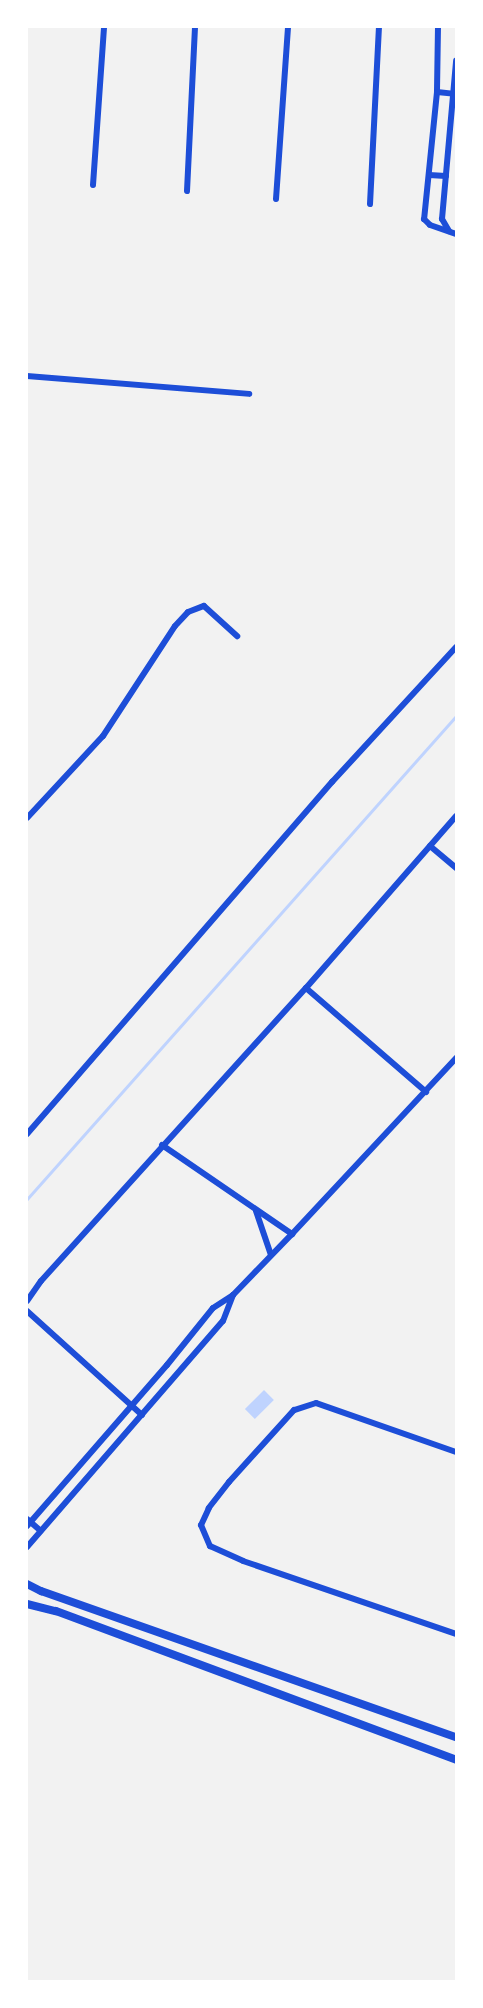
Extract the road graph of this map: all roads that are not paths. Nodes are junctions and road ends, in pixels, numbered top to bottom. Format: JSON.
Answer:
{"nodes":[{"id":1,"x":104,"y":27,"type":"edge"},
{"id":2,"x":195,"y":27,"type":"edge"},
{"id":3,"x":288,"y":27,"type":"edge"},
{"id":4,"x":379,"y":27,"type":"edge"},
{"id":5,"x":438,"y":27,"type":"edge"},
{"id":6,"x":456,"y":61,"type":"edge"},
{"id":7,"x":436,"y":92,"type":"junction"},
{"id":8,"x":454,"y":94,"type":"edge"},
{"id":9,"x":429,"y":176,"type":"junction"},
{"id":10,"x":446,"y":176,"type":"junction"},
{"id":11,"x":93,"y":185,"type":"dead end"},
{"id":12,"x":187,"y":191,"type":"dead end"},
{"id":13,"x":276,"y":199,"type":"dead end"},
{"id":14,"x":370,"y":204,"type":"dead end"},
{"id":15,"x":453,"y":232,"type":"edge"},
{"id":16,"x":27,"y":376,"type":"edge"},
{"id":17,"x":249,"y":394,"type":"dead end"},
{"id":18,"x":237,"y":636,"type":"dead end"},
{"id":19,"x":456,"y":647,"type":"edge"},
{"id":20,"x":456,"y":816,"type":"edge"},
{"id":21,"x":27,"y":818,"type":"edge"},
{"id":22,"x":430,"y":846,"type":"junction"},
{"id":23,"x":456,"y":868,"type":"edge"},
{"id":24,"x":306,"y":988,"type":"junction"},
{"id":25,"x":456,"y":1058,"type":"edge"},
{"id":26,"x":426,"y":1092,"type":"junction"},
{"id":27,"x":27,"y":1134,"type":"edge"},
{"id":28,"x":162,"y":1145,"type":"junction"},
{"id":29,"x":256,"y":1210,"type":"junction"},
{"id":30,"x":292,"y":1234,"type":"junction"},
{"id":31,"x":271,"y":1255,"type":"junction"},
{"id":32,"x":233,"y":1295,"type":"junction"},
{"id":33,"x":27,"y":1301,"type":"edge"},
{"id":34,"x":27,"y":1311,"type":"edge"},
{"id":35,"x":167,"y":1365,"type":"junction"},
{"id":36,"x":177,"y":1374,"type":"junction"},
{"id":37,"x":132,"y":1405,"type":"junction"},
{"id":38,"x":142,"y":1414,"type":"junction"},
{"id":39,"x":456,"y":1452,"type":"edge"},
{"id":40,"x":28,"y":1522,"type":"edge"},
{"id":41,"x":41,"y":1531,"type":"junction"},
{"id":42,"x":27,"y":1547,"type":"edge"},
{"id":43,"x":27,"y":1584,"type":"edge"},
{"id":44,"x":27,"y":1604,"type":"edge"},
{"id":45,"x":456,"y":1634,"type":"edge"},
{"id":46,"x":456,"y":1737,"type":"edge"},
{"id":47,"x":456,"y":1760,"type":"edge"}],
"edges":[{"from":1,"to":11,"type":"street"},
{"from":2,"to":12,"type":"street"},
{"from":3,"to":13,"type":"street"},
{"from":4,"to":14,"type":"street"},
{"from":5,"to":7,"type":"street"},
{"from":6,"to":8,"type":"street"},
{"from":7,"to":8,"type":"street"},
{"from":7,"to":9,"type":"street"},
{"from":8,"to":10,"type":"street"},
{"from":9,"to":10,"type":"street"},
{"from":9,"to":15,"type":"street"},
{"from":10,"to":15,"type":"street"},
{"from":16,"to":17,"type":"street"},
{"from":18,"to":21,"type":"street"},
{"from":19,"to":27,"type":"street"},
{"from":20,"to":22,"type":"street"},
{"from":22,"to":23,"type":"street"},
{"from":22,"to":24,"type":"street"},
{"from":24,"to":26,"type":"street"},
{"from":24,"to":28,"type":"street"},
{"from":25,"to":26,"type":"street"},
{"from":26,"to":30,"type":"street"},
{"from":28,"to":29,"type":"street"},
{"from":28,"to":33,"type":"street"},
{"from":29,"to":30,"type":"street"},
{"from":29,"to":31,"type":"street"},
{"from":30,"to":31,"type":"street"},
{"from":31,"to":32,"type":"street"},
{"from":32,"to":35,"type":"street"},
{"from":32,"to":36,"type":"street"},
{"from":34,"to":37,"type":"street"},
{"from":35,"to":36,"type":"street"},
{"from":35,"to":37,"type":"street"},
{"from":36,"to":38,"type":"street"},
{"from":37,"to":38,"type":"street"},
{"from":37,"to":40,"type":"street"},
{"from":38,"to":41,"type":"street"},
{"from":39,"to":45,"type":"street"},
{"from":40,"to":41,"type":"street"},
{"from":41,"to":42,"type":"street"},
{"from":43,"to":46,"type":"street"},
{"from":44,"to":47,"type":"street"}]}
